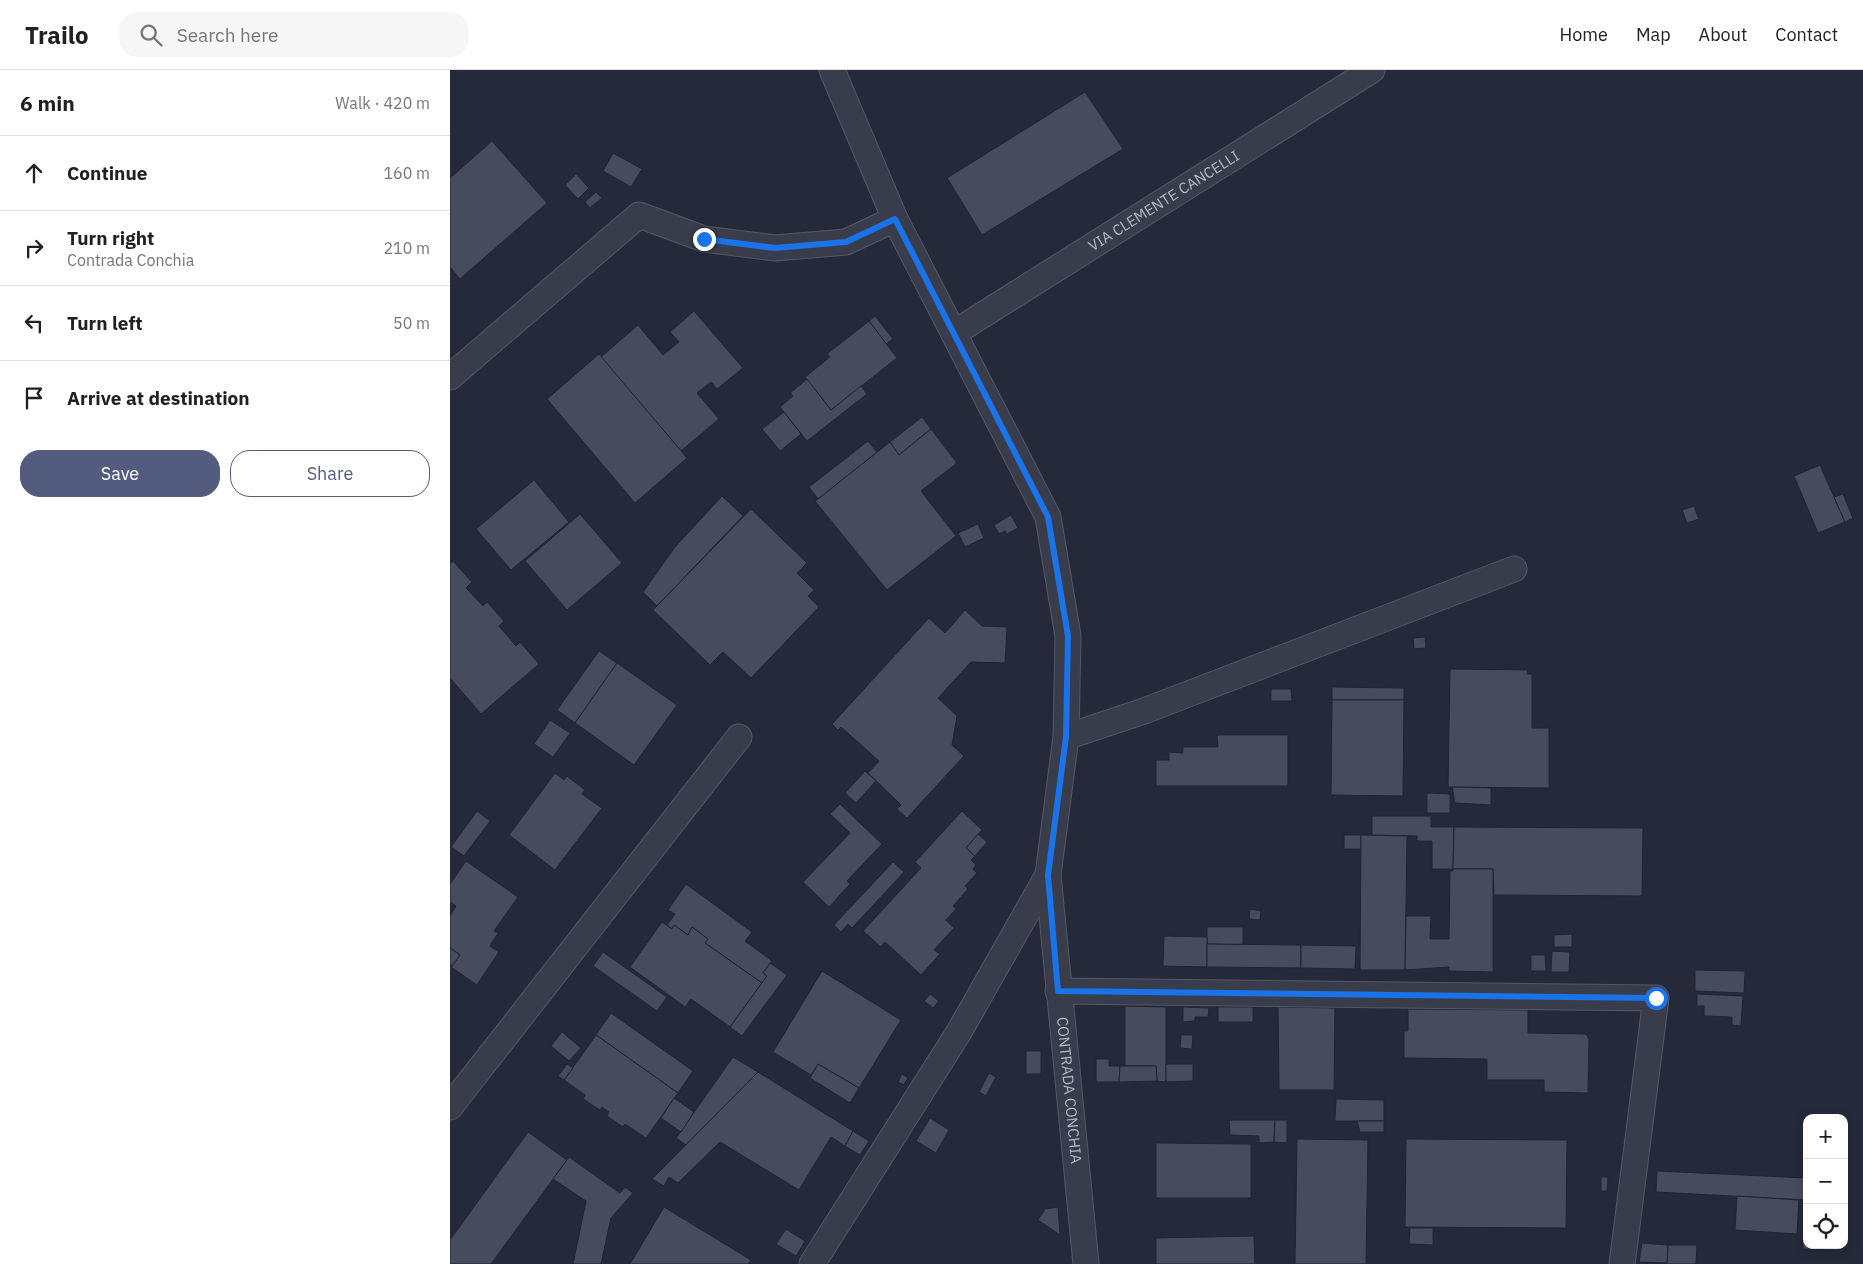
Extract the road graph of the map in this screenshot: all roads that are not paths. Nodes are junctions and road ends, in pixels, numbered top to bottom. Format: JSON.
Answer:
{"nodes":[{"id":1,"x":832,"y":70,"type":"edge"},
{"id":2,"x":1372,"y":70,"type":"edge"},
{"id":3,"x":895,"y":219,"type":"junction"},
{"id":4,"x":954,"y":333,"type":"junction"},
{"id":5,"x":450,"y":377,"type":"edge"},
{"id":6,"x":1514,"y":569,"type":"dead end"},
{"id":7,"x":739,"y":737,"type":"dead end"},
{"id":8,"x":1066,"y":737,"type":"junction"},
{"id":9,"x":1048,"y":875,"type":"junction"},
{"id":10,"x":1058,"y":991,"type":"junction"},
{"id":11,"x":450,"y":1107,"type":"edge"},
{"id":12,"x":812,"y":1264,"type":"edge"},
{"id":13,"x":1086,"y":1264,"type":"edge"},
{"id":14,"x":1622,"y":1264,"type":"edge"}],
"edges":[{"from":1,"to":3,"type":"street","name":"CONTRADA CONCHIA"},
{"from":2,"to":4,"type":"street","name":"VIA CLEMENTE CANCELLI"},
{"from":3,"to":4,"type":"street","name":"CONTRADA CONCHIA"},
{"from":3,"to":5,"type":"street"},
{"from":4,"to":8,"type":"street","name":"CONTRADA CONCHIA"},
{"from":6,"to":8,"type":"street"},
{"from":7,"to":11,"type":"street"},
{"from":8,"to":9,"type":"street","name":"CONTRADA CONCHIA"},
{"from":9,"to":10,"type":"street","name":"CONTRADA CONCHIA"},
{"from":9,"to":12,"type":"street"},
{"from":10,"to":13,"type":"street","name":"CONTRADA CONCHIA"},
{"from":10,"to":14,"type":"street"}]}
